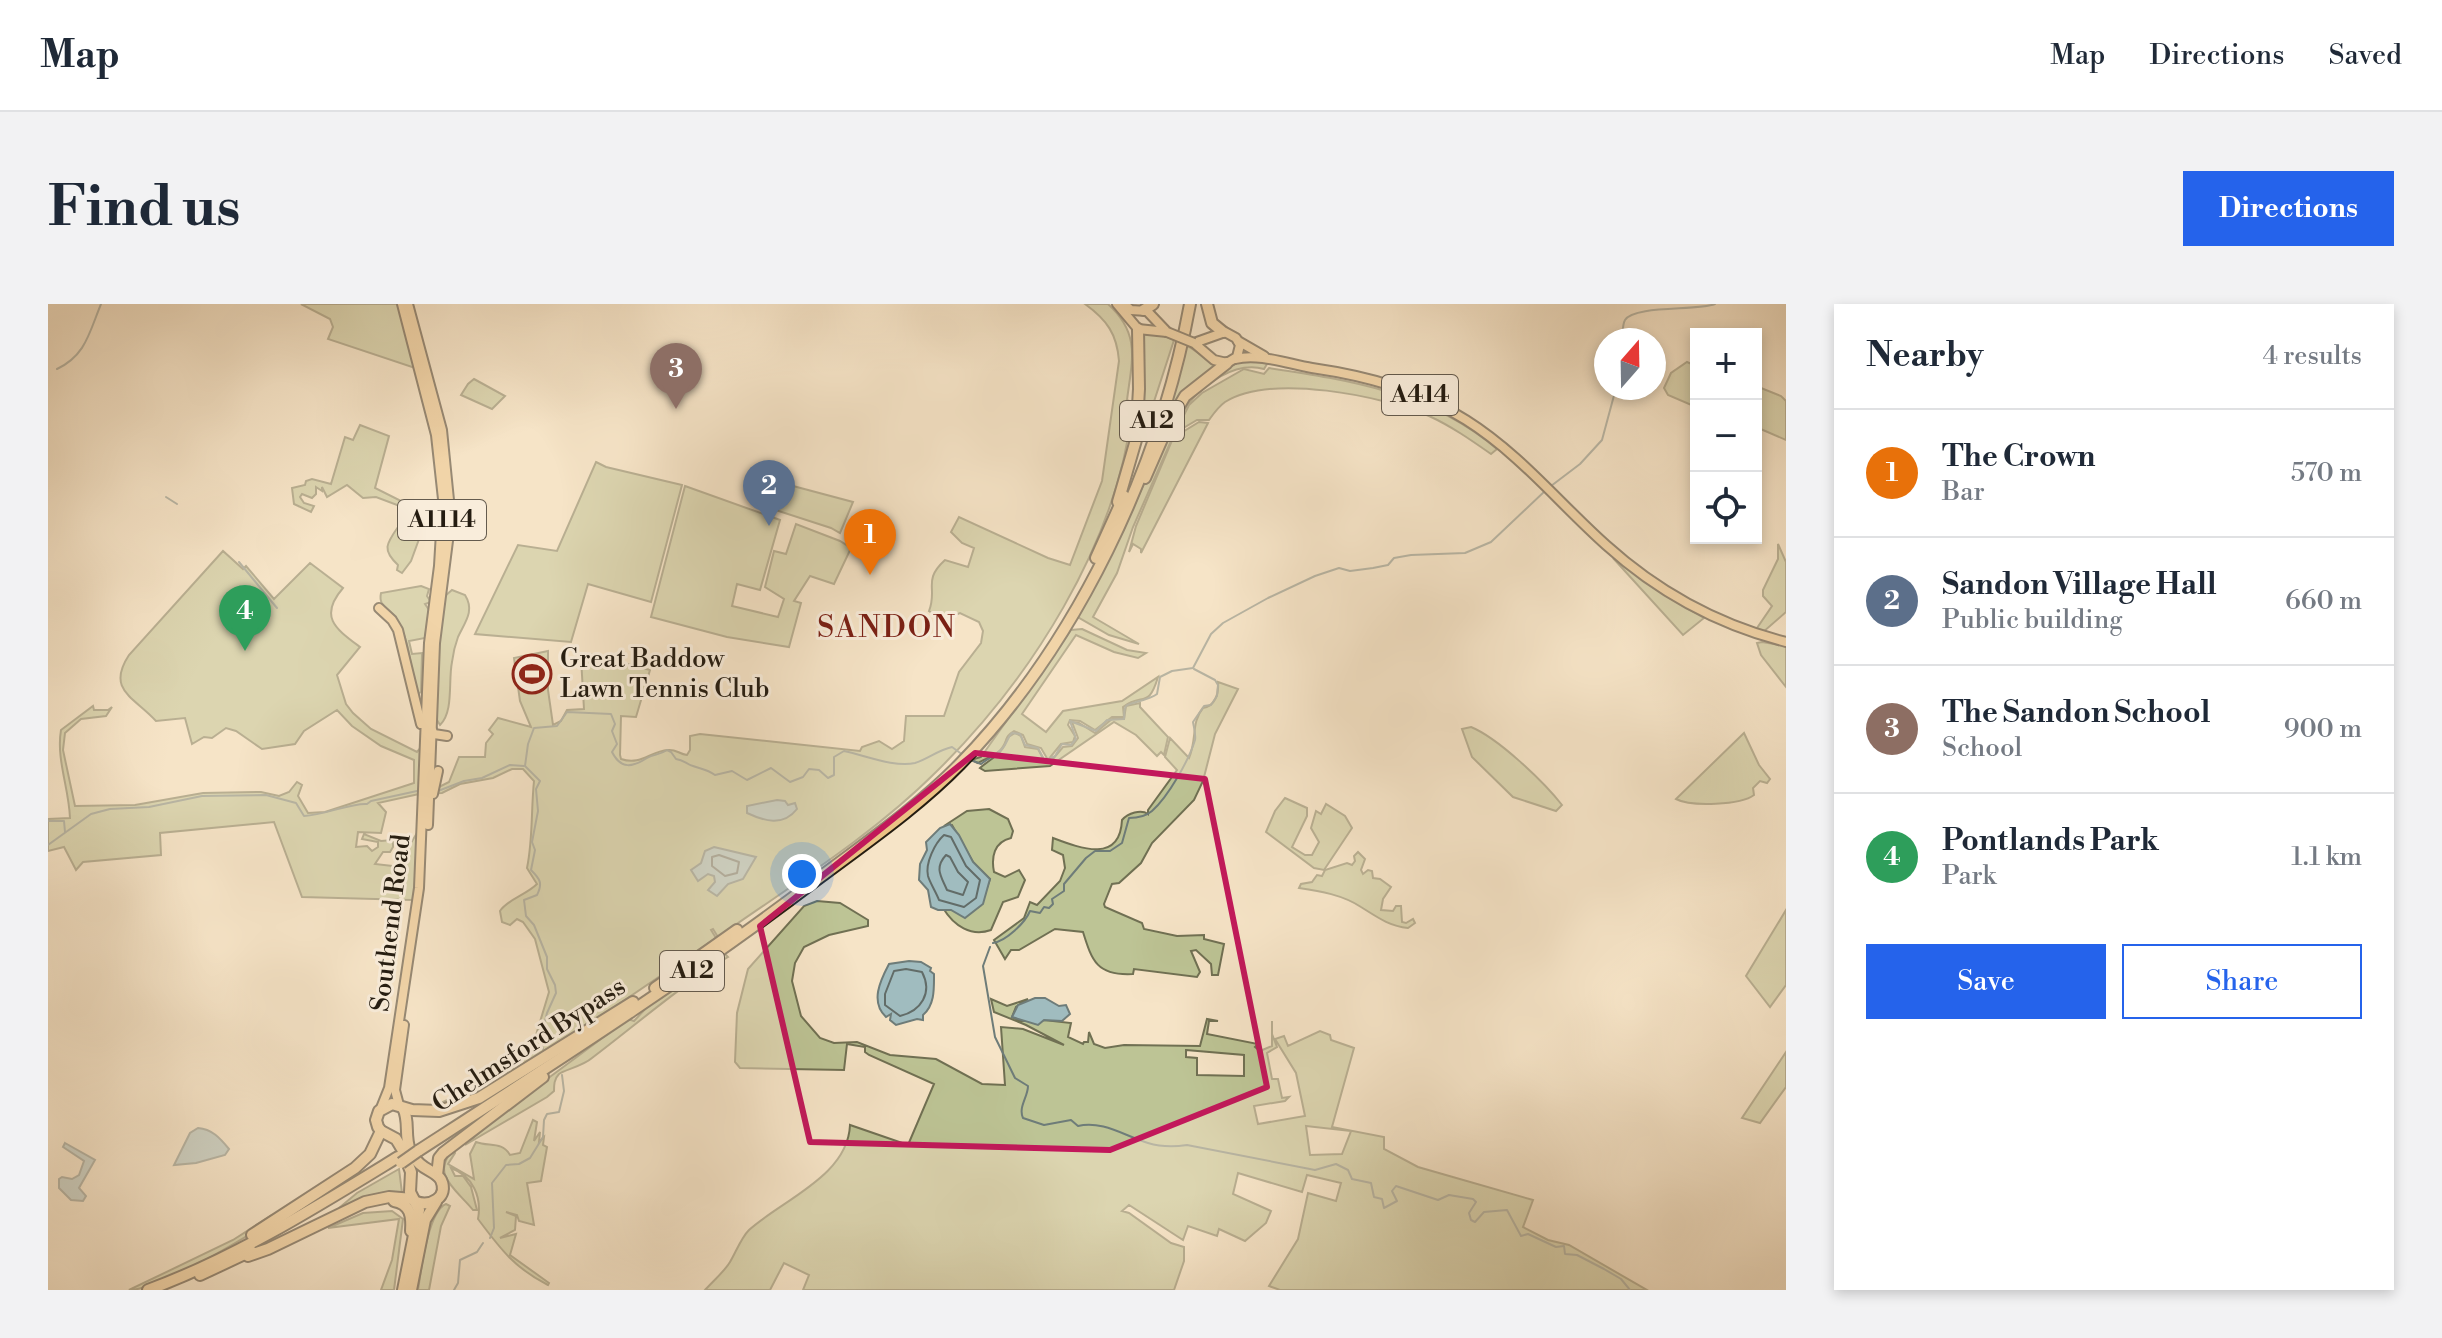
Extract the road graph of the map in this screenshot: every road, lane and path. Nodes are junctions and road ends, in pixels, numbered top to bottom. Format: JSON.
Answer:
{"nodes":[{"id":1,"x":402,"y":304,"type":"edge"},
{"id":2,"x":408,"y":304,"type":"edge"},
{"id":3,"x":1117,"y":304,"type":"edge"},
{"id":4,"x":1124,"y":304,"type":"edge"},
{"id":5,"x":1184,"y":304,"type":"edge"},
{"id":6,"x":1190,"y":304,"type":"edge"},
{"id":7,"x":1207,"y":304,"type":"edge"},
{"id":8,"x":1147,"y":310,"type":"edge"},
{"id":9,"x":1139,"y":327,"type":"junction"},
{"id":10,"x":1167,"y":332,"type":"junction"},
{"id":11,"x":1218,"y":334,"type":"junction"},
{"id":12,"x":1238,"y":340,"type":"junction"},
{"id":13,"x":1194,"y":343,"type":"junction"},
{"id":14,"x":1210,"y":355,"type":"junction"},
{"id":15,"x":1270,"y":360,"type":"junction"},
{"id":16,"x":1231,"y":361,"type":"junction"},
{"id":17,"x":1112,"y":533,"type":"junction"},
{"id":18,"x":379,"y":608,"type":"dead end"},
{"id":19,"x":1786,"y":642,"type":"edge"},
{"id":20,"x":430,"y":727,"type":"junction"},
{"id":21,"x":447,"y":736,"type":"dead end"},
{"id":22,"x":424,"y":741,"type":"junction"},
{"id":23,"x":951,"y":769,"type":"junction"},
{"id":24,"x":438,"y":771,"type":"dead end"},
{"id":25,"x":429,"y":808,"type":"junction"},
{"id":26,"x":660,"y":985,"type":"junction"},
{"id":27,"x":637,"y":1007,"type":"junction"},
{"id":28,"x":401,"y":1106,"type":"junction"},
{"id":29,"x":381,"y":1108,"type":"junction"},
{"id":30,"x":381,"y":1131,"type":"junction"},
{"id":31,"x":417,"y":1148,"type":"junction"},
{"id":32,"x":399,"y":1160,"type":"junction"},
{"id":33,"x":437,"y":1175,"type":"junction"},
{"id":34,"x":415,"y":1201,"type":"junction"},
{"id":35,"x":436,"y":1202,"type":"junction"},
{"id":36,"x":342,"y":1213,"type":"junction"},
{"id":37,"x":214,"y":1261,"type":"junction"},
{"id":38,"x":409,"y":1261,"type":"junction"},
{"id":39,"x":228,"y":1263,"type":"junction"},
{"id":40,"x":148,"y":1290,"type":"edge"},
{"id":41,"x":165,"y":1290,"type":"edge"},
{"id":42,"x":403,"y":1290,"type":"edge"},
{"id":43,"x":411,"y":1290,"type":"edge"}],
"edges":[{"from":1,"to":22,"type":"main road","number":"A1114"},
{"from":2,"to":20,"type":"main road","number":"A1114"},
{"from":3,"to":9,"type":"main road"},
{"from":4,"to":8,"type":"main road"},
{"from":5,"to":17,"type":"highway","name":"Chelmsford Bypass","number":"A12"},
{"from":6,"to":17,"type":"highway","name":"Chelmsford Bypass","number":"A12"},
{"from":7,"to":11,"type":"highway"},
{"from":8,"to":9,"type":"main road"},
{"from":8,"to":9,"type":"main road"},
{"from":8,"to":10,"type":"main road"},
{"from":9,"to":10,"type":"main road"},
{"from":9,"to":17,"type":"highway","number":"A12"},
{"from":10,"to":13,"type":"main road","bridge":true},
{"from":11,"to":12,"type":"main road"},
{"from":11,"to":13,"type":"main road"},
{"from":11,"to":14,"type":"main road"},
{"from":12,"to":15,"type":"main road","number":"A414"},
{"from":12,"to":16,"type":"main road"},
{"from":13,"to":14,"type":"main road"},
{"from":14,"to":16,"type":"main road"},
{"from":15,"to":16,"type":"main road","number":"A414"},
{"from":15,"to":19,"type":"main road","number":"A414"},
{"from":16,"to":17,"type":"highway","number":"A12"},
{"from":17,"to":23,"type":"highway","name":"Chelmsford Bypass","number":"A12"},
{"from":18,"to":22,"type":"main road"},
{"from":20,"to":21,"type":"main road"},
{"from":20,"to":25,"type":"main road","number":"A1114"},
{"from":22,"to":29,"type":"main road","name":"Southend Road","number":"A1114"},
{"from":23,"to":26,"type":"highway","name":"Chelmsford Bypass","number":"A12"},
{"from":23,"to":27,"type":"highway","name":"Chelmsford Bypass","number":"A12"},
{"from":24,"to":25,"type":"main road"},
{"from":25,"to":28,"type":"main road","name":"Southend Road","number":"A1114"},
{"from":26,"to":28,"type":"highway","number":"A12"},
{"from":26,"to":31,"type":"highway","name":"Chelmsford Bypass","number":"A12"},
{"from":27,"to":31,"type":"highway","name":"Chelmsford Bypass","number":"A12"},
{"from":27,"to":33,"type":"highway","number":"A12"},
{"from":28,"to":29,"type":"highway"},
{"from":28,"to":33,"type":"highway"},
{"from":29,"to":30,"type":"highway"},
{"from":30,"to":34,"type":"highway"},
{"from":30,"to":37,"type":"highway","number":"A12"},
{"from":31,"to":32,"type":"highway","name":"Chelmsford Bypass","number":"A12"},
{"from":32,"to":37,"type":"highway","name":"Chelmsford Bypass","number":"A12"},
{"from":32,"to":39,"type":"highway","name":"Chelmsford Bypass","number":"A12"},
{"from":33,"to":35,"type":"highway"},
{"from":34,"to":35,"type":"highway"},
{"from":34,"to":36,"type":"highway","number":"A12"},
{"from":34,"to":38,"type":"highway"},
{"from":35,"to":43,"type":"highway"},
{"from":36,"to":38,"type":"highway","number":"A12"},
{"from":36,"to":39,"type":"highway","number":"A12"},
{"from":37,"to":40,"type":"highway","name":"Chelmsford Bypass","number":"A12"},
{"from":38,"to":42,"type":"highway"},
{"from":39,"to":41,"type":"highway","name":"Chelmsford Bypass","number":"A12"}]}
